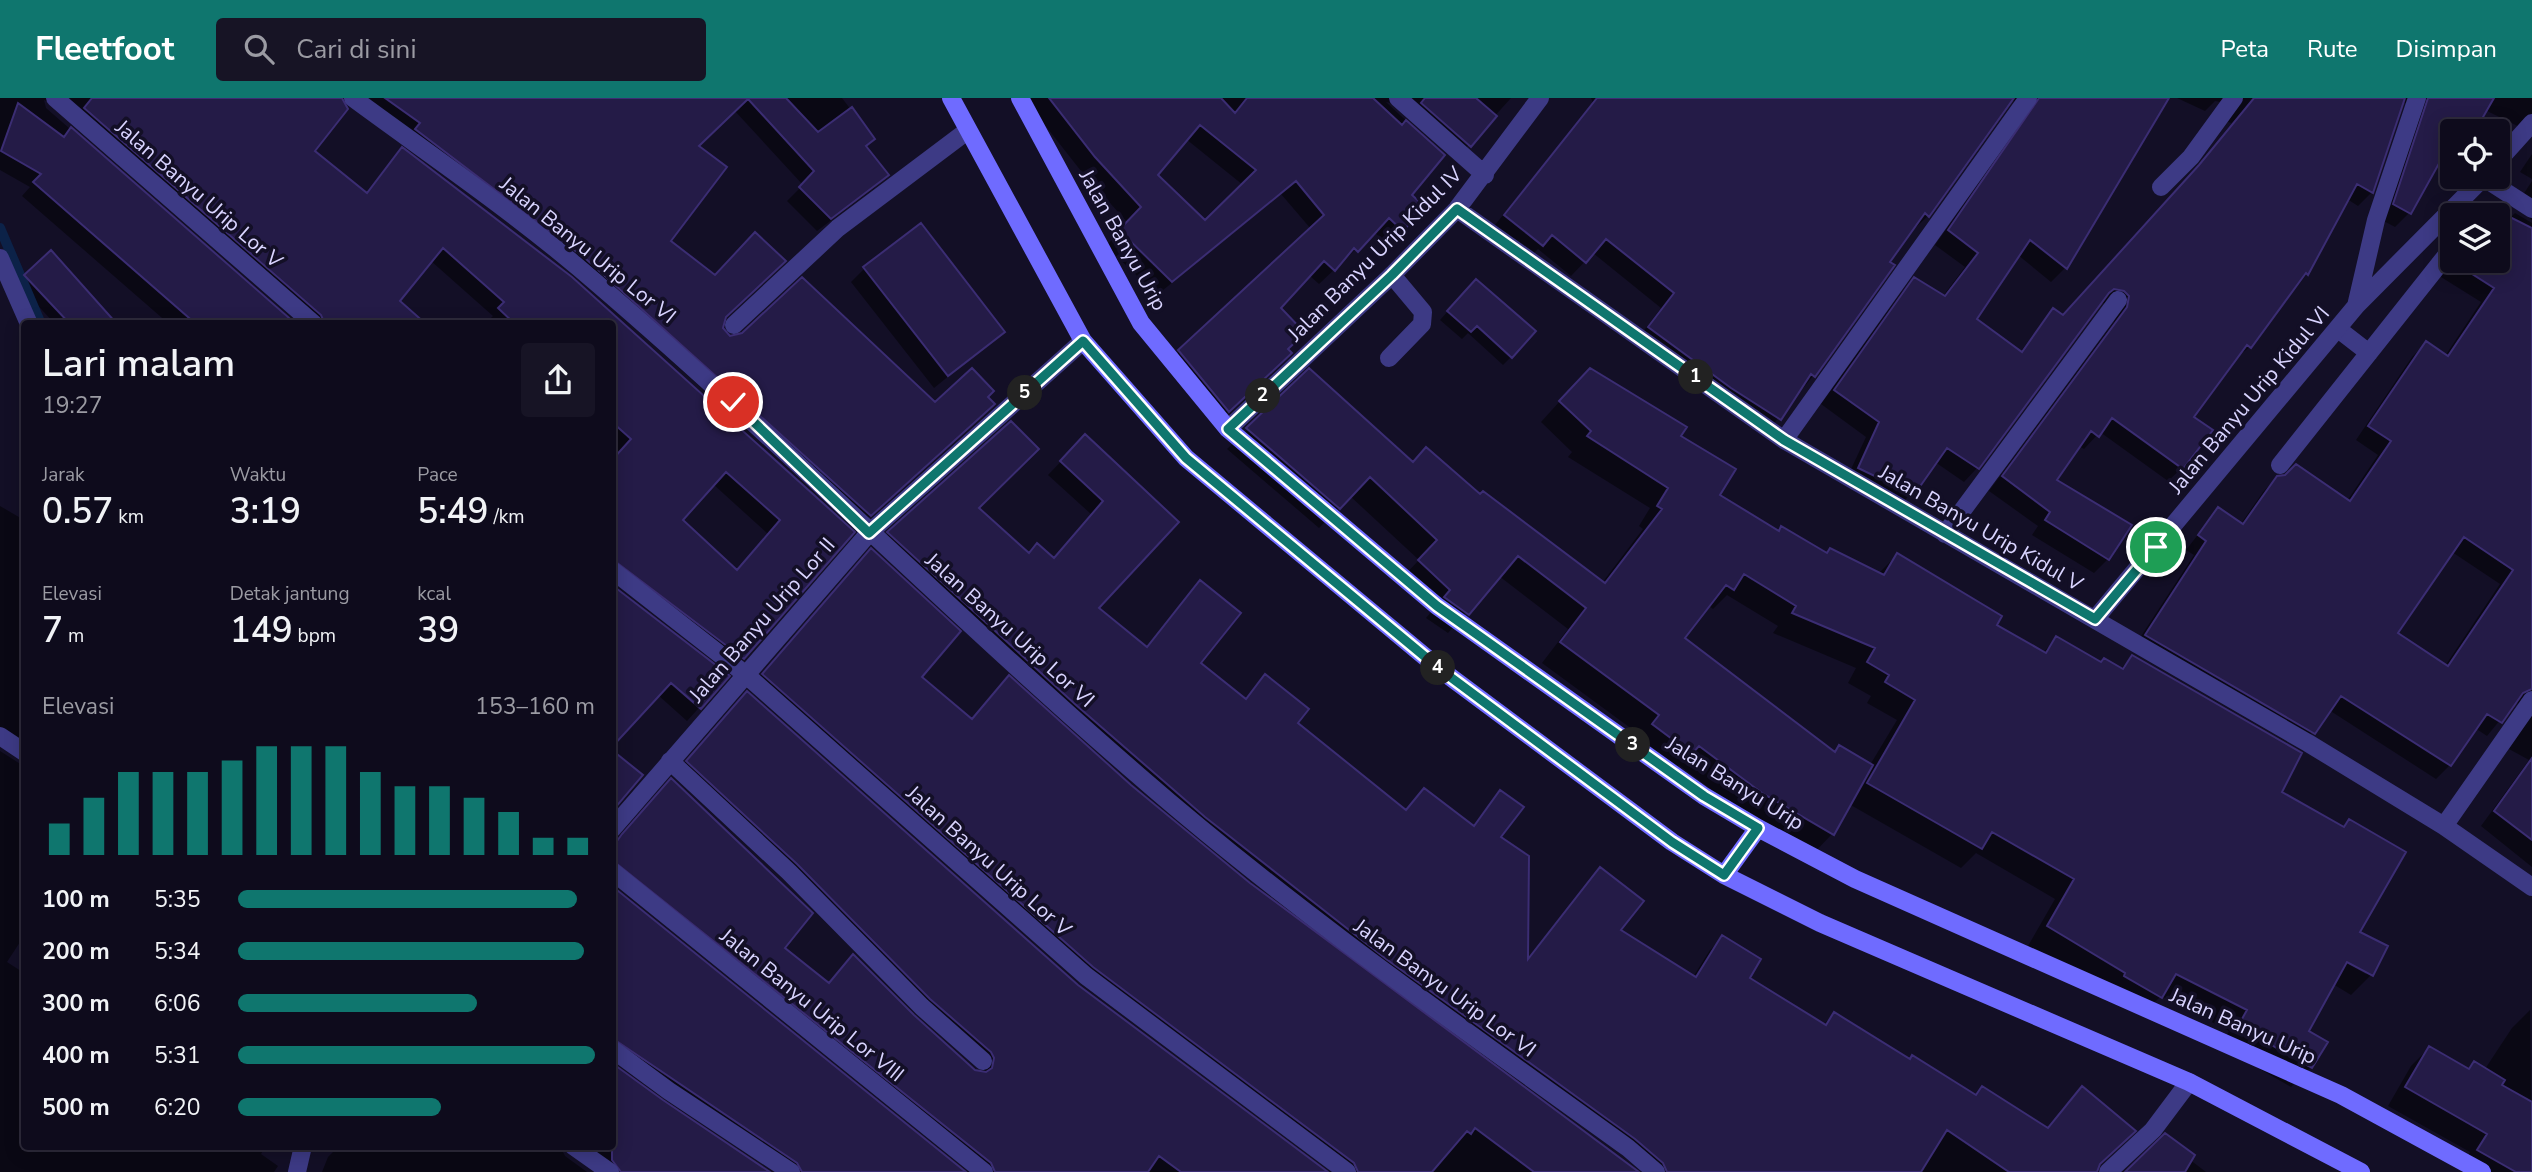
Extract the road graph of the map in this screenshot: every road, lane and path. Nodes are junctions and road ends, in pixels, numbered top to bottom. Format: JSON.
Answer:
{"nodes":[{"id":1,"x":55,"y":98,"type":"edge"},
{"id":2,"x":353,"y":98,"type":"edge"},
{"id":3,"x":951,"y":98,"type":"edge"},
{"id":4,"x":1020,"y":98,"type":"edge"},
{"id":5,"x":1398,"y":98,"type":"edge"},
{"id":6,"x":1540,"y":98,"type":"edge"},
{"id":7,"x":2028,"y":98,"type":"edge"},
{"id":8,"x":2234,"y":98,"type":"edge"},
{"id":9,"x":2417,"y":98,"type":"edge"},
{"id":10,"x":2532,"y":122,"type":"edge"},
{"id":11,"x":967,"y":131,"type":"junction"},
{"id":12,"x":2510,"y":147,"type":"edge"},
{"id":13,"x":1485,"y":175,"type":"junction"},
{"id":14,"x":2161,"y":187,"type":"dead end"},
{"id":15,"x":2472,"y":189,"type":"edge"},
{"id":16,"x":2502,"y":189,"type":"edge"},
{"id":17,"x":1457,"y":209,"type":"junction"},
{"id":18,"x":2532,"y":209,"type":"edge"},
{"id":19,"x":0,"y":258,"type":"edge"},
{"id":20,"x":2440,"y":263,"type":"edge"},
{"id":21,"x":1392,"y":275,"type":"junction"},
{"id":22,"x":2118,"y":300,"type":"dead end"},
{"id":23,"x":2356,"y":306,"type":"junction"},
{"id":24,"x":27,"y":320,"type":"edge"},
{"id":25,"x":309,"y":320,"type":"edge"},
{"id":26,"x":734,"y":325,"type":"dead end"},
{"id":27,"x":2338,"y":329,"type":"junction"},
{"id":28,"x":1083,"y":341,"type":"junction"},
{"id":29,"x":2369,"y":353,"type":"junction"},
{"id":30,"x":1389,"y":358,"type":"dead end"},
{"id":31,"x":1228,"y":429,"type":"junction"},
{"id":32,"x":1784,"y":440,"type":"junction"},
{"id":33,"x":2280,"y":465,"type":"dead end"},
{"id":34,"x":869,"y":533,"type":"junction"},
{"id":35,"x":1945,"y":534,"type":"junction"},
{"id":36,"x":616,"y":573,"type":"edge"},
{"id":37,"x":2095,"y":619,"type":"junction"},
{"id":38,"x":745,"y":674,"type":"junction"},
{"id":39,"x":2532,"y":699,"type":"edge"},
{"id":40,"x":0,"y":736,"type":"edge"},
{"id":41,"x":21,"y":750,"type":"edge"},
{"id":42,"x":670,"y":761,"type":"junction"},
{"id":43,"x":616,"y":824,"type":"edge"},
{"id":44,"x":2444,"y":826,"type":"junction"},
{"id":45,"x":1758,"y":828,"type":"junction"},
{"id":46,"x":616,"y":875,"type":"edge"},
{"id":47,"x":1724,"y":875,"type":"junction"},
{"id":48,"x":2532,"y":887,"type":"edge"},
{"id":49,"x":616,"y":1052,"type":"edge"},
{"id":50,"x":984,"y":1061,"type":"dead end"},
{"id":51,"x":2189,"y":1082,"type":"junction"},
{"id":52,"x":302,"y":1150,"type":"edge"},
{"id":53,"x":579,"y":1150,"type":"edge"},
{"id":54,"x":297,"y":1172,"type":"edge"},
{"id":55,"x":611,"y":1172,"type":"edge"},
{"id":56,"x":791,"y":1172,"type":"edge"},
{"id":57,"x":984,"y":1172,"type":"edge"},
{"id":58,"x":1347,"y":1172,"type":"edge"},
{"id":59,"x":1656,"y":1172,"type":"edge"},
{"id":60,"x":2108,"y":1172,"type":"edge"},
{"id":61,"x":2361,"y":1172,"type":"edge"},
{"id":62,"x":2482,"y":1172,"type":"edge"}],
"edges":[{"from":1,"to":25,"type":"street","name":"Jalan Banyu Urip Lor V"},
{"from":2,"to":34,"type":"street","name":"Jalan Banyu Urip Lor VI"},
{"from":3,"to":11,"type":"main road"},
{"from":4,"to":31,"type":"main road","name":"Jalan Banyu Urip"},
{"from":5,"to":13,"type":"street"},
{"from":6,"to":13,"type":"street","name":"Jalan Banyu Urip Kidul IV"},
{"from":7,"to":32,"type":"street"},
{"from":8,"to":14,"type":"street"},
{"from":9,"to":23,"type":"street","name":"Jalan Banyu Urip Kidul VI"},
{"from":10,"to":12,"type":"street"},
{"from":11,"to":26,"type":"street"},
{"from":11,"to":28,"type":"main road"},
{"from":13,"to":17,"type":"street","name":"Jalan Banyu Urip Kidul IV"},
{"from":15,"to":23,"type":"street","name":"Jalan Banyu Urip Kidul VI"},
{"from":16,"to":18,"type":"street"},
{"from":17,"to":21,"type":"street","name":"Jalan Banyu Urip Kidul IV"},
{"from":17,"to":32,"type":"street","name":"Jalan Banyu Urip Kidul V"},
{"from":19,"to":24,"type":"street"},
{"from":20,"to":29,"type":"street"},
{"from":21,"to":30,"type":"street"},
{"from":21,"to":31,"type":"street","name":"Jalan Banyu Urip Kidul IV"},
{"from":22,"to":35,"type":"street"},
{"from":23,"to":27,"type":"street","name":"Jalan Banyu Urip Kidul VI"},
{"from":27,"to":29,"type":"street"},
{"from":27,"to":37,"type":"street","name":"Jalan Banyu Urip Kidul VI"},
{"from":28,"to":34,"type":"street","name":"Jalan Banyu Urip Lor II"},
{"from":28,"to":47,"type":"main road"},
{"from":29,"to":33,"type":"street"},
{"from":31,"to":45,"type":"main road","name":"Jalan Banyu Urip"},
{"from":32,"to":35,"type":"street","name":"Jalan Banyu Urip Kidul V"},
{"from":34,"to":38,"type":"street","name":"Jalan Banyu Urip Lor II"},
{"from":34,"to":59,"type":"street","name":"Jalan Banyu Urip Lor VI"},
{"from":35,"to":37,"type":"street","name":"Jalan Banyu Urip Kidul V"},
{"from":36,"to":38,"type":"street","name":"Jalan Banyu Urip Lor V"},
{"from":37,"to":44,"type":"street","name":"Jalan Banyu Urip Kidul V"},
{"from":38,"to":42,"type":"street","name":"Jalan Banyu Urip Lor II"},
{"from":38,"to":58,"type":"street","name":"Jalan Banyu Urip Lor V"},
{"from":39,"to":44,"type":"street"},
{"from":40,"to":41,"type":"street"},
{"from":42,"to":43,"type":"street","name":"Jalan Banyu Urip Lor II"},
{"from":42,"to":50,"type":"street"},
{"from":44,"to":48,"type":"street","name":"Jalan Banyu Urip Kidul V"},
{"from":45,"to":47,"type":"main road"},
{"from":45,"to":62,"type":"main road","name":"Jalan Banyu Urip"},
{"from":46,"to":57,"type":"street","name":"Jalan Banyu Urip Lor VIII"},
{"from":47,"to":51,"type":"main road"},
{"from":49,"to":56,"type":"street"},
{"from":51,"to":60,"type":"street"},
{"from":51,"to":61,"type":"main road"},
{"from":52,"to":54,"type":"street"},
{"from":53,"to":55,"type":"street"}]}
